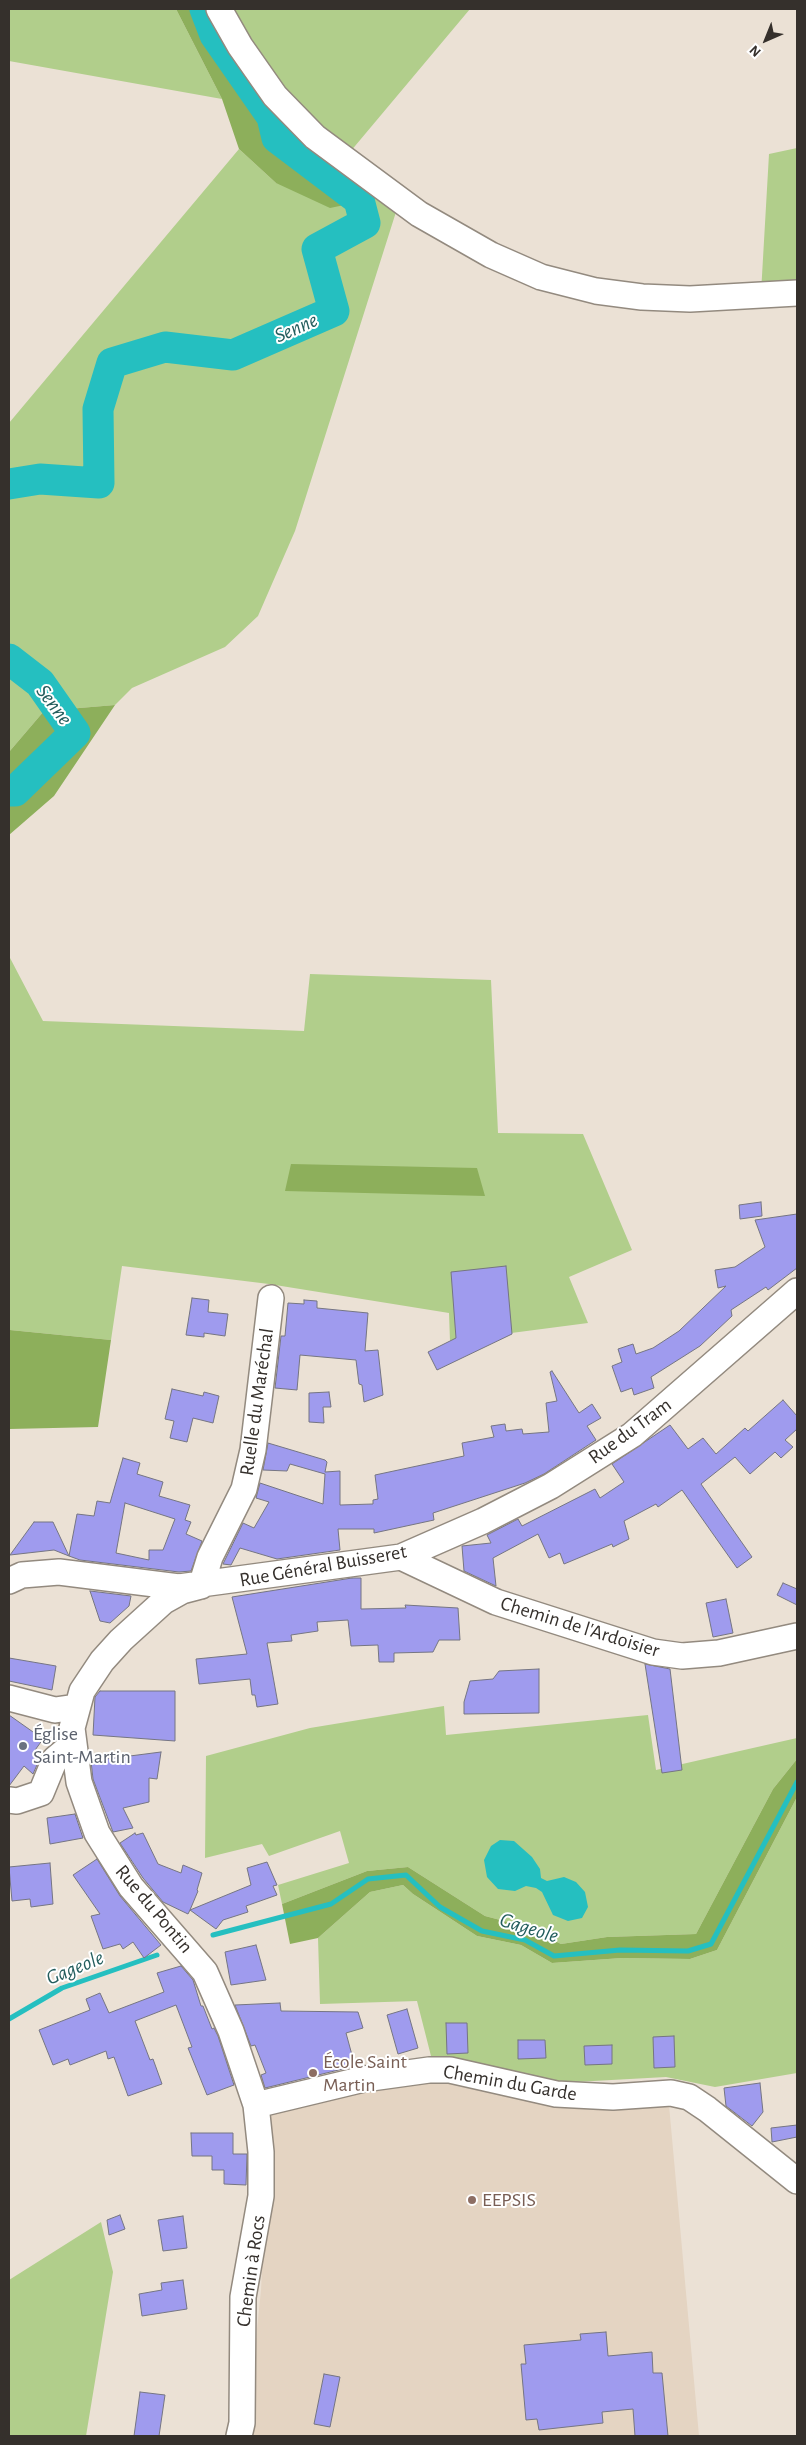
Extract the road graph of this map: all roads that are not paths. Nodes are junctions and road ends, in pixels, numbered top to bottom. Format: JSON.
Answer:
{"nodes":[{"id":1,"x":219,"y":9,"type":"edge"},
{"id":2,"x":797,"y":293,"type":"edge"},
{"id":3,"x":797,"y":1291,"type":"edge"},
{"id":4,"x":271,"y":1298,"type":"dead end"},
{"id":5,"x":442,"y":1539,"type":"joint"},
{"id":6,"x":401,"y":1557,"type":"junction"},
{"id":7,"x":9,"y":1582,"type":"edge"},
{"id":8,"x":201,"y":1586,"type":"junction"},
{"id":9,"x":797,"y":1636,"type":"edge"},
{"id":10,"x":9,"y":1698,"type":"edge"},
{"id":11,"x":76,"y":1707,"type":"junction"},
{"id":12,"x":73,"y":1744,"type":"junction"},
{"id":13,"x":9,"y":1800,"type":"edge"},
{"id":14,"x":256,"y":2105,"type":"junction"},
{"id":15,"x":797,"y":2181,"type":"edge"},
{"id":16,"x":239,"y":2436,"type":"edge"}],
"edges":[{"from":1,"to":2,"type":"street"},
{"from":3,"to":5,"type":"street","name":"Rue du Tram"},
{"from":4,"to":8,"type":"street","name":"Ruelle du Maréchal"},
{"from":5,"to":6,"type":"street","name":"Rue Général Buisseret"},
{"from":6,"to":8,"type":"street","name":"Rue Général Buisseret"},
{"from":6,"to":9,"type":"street","name":"Chemin de l'Ardoisier"},
{"from":7,"to":8,"type":"street"},
{"from":8,"to":11,"type":"street","name":"Rue du Pontin"},
{"from":10,"to":11,"type":"street"},
{"from":11,"to":12,"type":"street","name":"Rue du Pontin"},
{"from":12,"to":13,"type":"street"},
{"from":12,"to":14,"type":"street","name":"Rue du Pontin"},
{"from":14,"to":15,"type":"street","name":"Chemin du Garde"},
{"from":14,"to":16,"type":"street","name":"Chemin à Rocs"}]}
